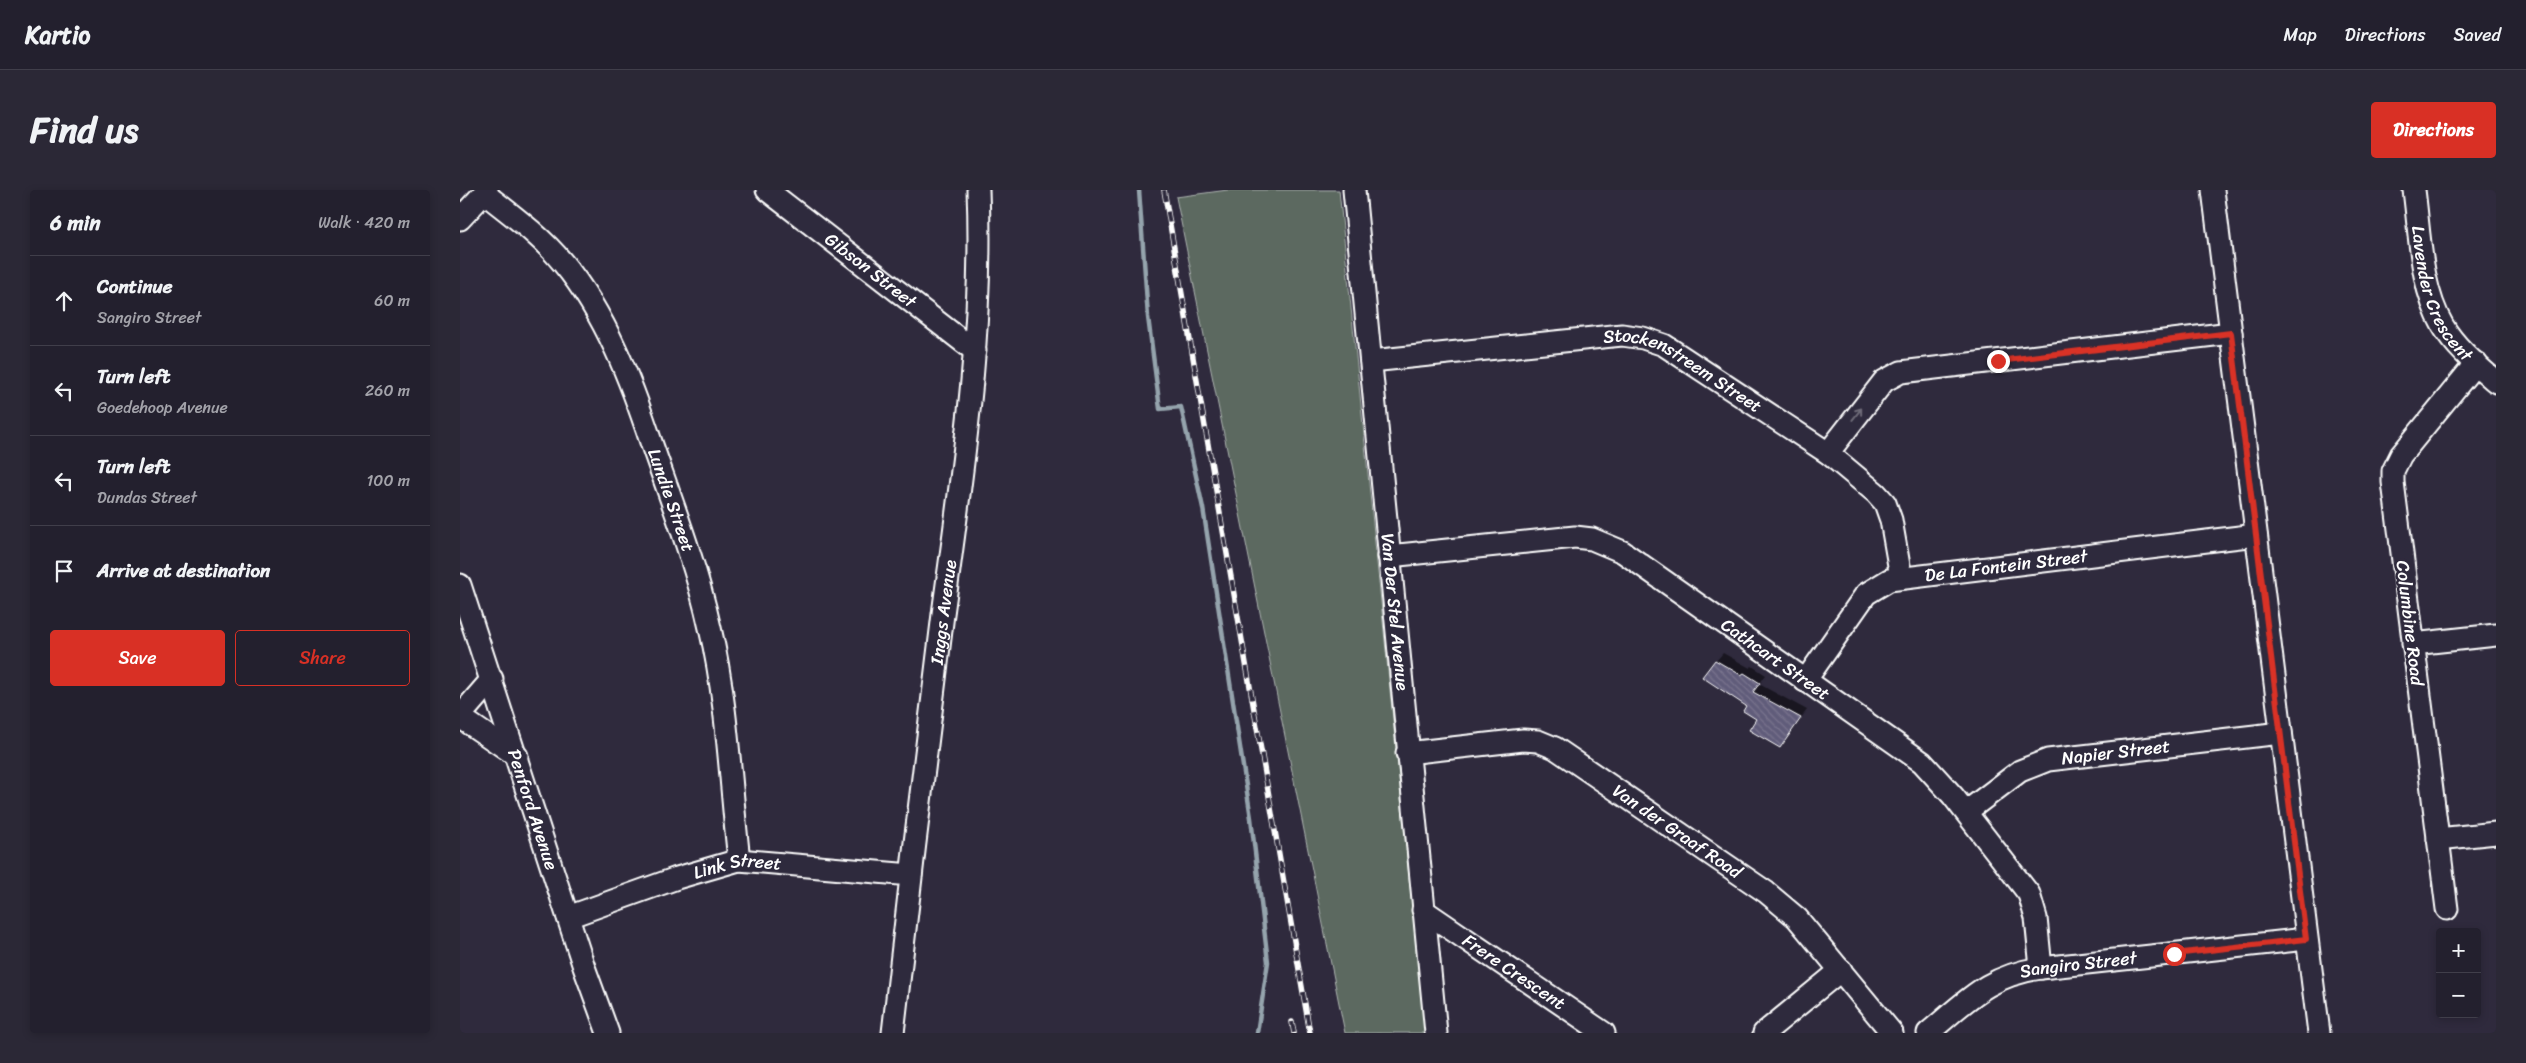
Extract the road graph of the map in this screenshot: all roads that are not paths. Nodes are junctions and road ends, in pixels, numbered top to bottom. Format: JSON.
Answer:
{"nodes":[{"id":1,"x":766,"y":190,"type":"edge"},
{"id":2,"x":978,"y":190,"type":"edge"},
{"id":3,"x":1354,"y":190,"type":"edge"},
{"id":4,"x":2213,"y":190,"type":"edge"},
{"id":5,"x":2414,"y":190,"type":"edge"},
{"id":6,"x":485,"y":191,"type":"edge"},
{"id":7,"x":460,"y":219,"type":"edge"},
{"id":8,"x":2231,"y":333,"type":"junction"},
{"id":9,"x":975,"y":351,"type":"junction"},
{"id":10,"x":1371,"y":361,"type":"junction"},
{"id":11,"x":2476,"y":364,"type":"junction"},
{"id":12,"x":2496,"y":382,"type":"edge"},
{"id":13,"x":1828,"y":452,"type":"junction"},
{"id":14,"x":2256,"y":535,"type":"junction"},
{"id":15,"x":1389,"y":556,"type":"junction"},
{"id":16,"x":1902,"y":577,"type":"junction"},
{"id":17,"x":460,"y":585,"type":"edge"},
{"id":18,"x":2496,"y":635,"type":"edge"},
{"id":19,"x":2413,"y":644,"type":"junction"},
{"id":20,"x":492,"y":680,"type":"junction"},
{"id":21,"x":1805,"y":682,"type":"junction"},
{"id":22,"x":460,"y":716,"type":"edge"},
{"id":23,"x":2281,"y":733,"type":"junction"},
{"id":24,"x":1407,"y":753,"type":"junction"},
{"id":25,"x":517,"y":756,"type":"junction"},
{"id":26,"x":1966,"y":812,"type":"junction"},
{"id":27,"x":2496,"y":833,"type":"edge"},
{"id":28,"x":2438,"y":839,"type":"junction"},
{"id":29,"x":739,"y":860,"type":"junction"},
{"id":30,"x":912,"y":875,"type":"junction"},
{"id":31,"x":2447,"y":909,"type":"dead end"},
{"id":32,"x":1423,"y":910,"type":"junction"},
{"id":33,"x":568,"y":917,"type":"junction"},
{"id":34,"x":2306,"y":939,"type":"junction"},
{"id":35,"x":2041,"y":968,"type":"junction"},
{"id":36,"x":1841,"y":970,"type":"junction"},
{"id":37,"x":608,"y":1033,"type":"edge"},
{"id":38,"x":893,"y":1033,"type":"edge"},
{"id":39,"x":1436,"y":1033,"type":"edge"},
{"id":40,"x":1604,"y":1033,"type":"edge"},
{"id":41,"x":1764,"y":1033,"type":"edge"},
{"id":42,"x":1892,"y":1033,"type":"edge"},
{"id":43,"x":1928,"y":1033,"type":"edge"},
{"id":44,"x":2318,"y":1033,"type":"edge"}],
"edges":[{"from":1,"to":9,"type":"street","name":"Gibson Street"},
{"from":2,"to":9,"type":"street","name":"Inggs Avenue"},
{"from":3,"to":10,"type":"street","name":"Van Der Stel Avenue"},
{"from":4,"to":8,"type":"street"},
{"from":5,"to":11,"type":"street","name":"Lavender Crescent"},
{"from":6,"to":7,"type":"street"},
{"from":6,"to":29,"type":"street","name":"Lundie Street"},
{"from":13,"to":8,"type":"street","one_way":true},
{"from":8,"to":14,"type":"street"},
{"from":9,"to":30,"type":"street","name":"Inggs Avenue"},
{"from":10,"to":13,"type":"street","name":"Stockenstreem Street"},
{"from":10,"to":15,"type":"street","name":"Van Der Stel Avenue"},
{"from":11,"to":12,"type":"street","name":"Lavender Crescent"},
{"from":11,"to":19,"type":"street","name":"Columbine Road"},
{"from":13,"to":16,"type":"street","name":"Stockenstreem Street"},
{"from":14,"to":16,"type":"street","name":"De La Fontein Street"},
{"from":14,"to":23,"type":"street"},
{"from":15,"to":21,"type":"street","name":"Cathcart Street"},
{"from":15,"to":24,"type":"street","name":"Van Der Stel Avenue"},
{"from":16,"to":21,"type":"street","name":"De La Fontein Street"},
{"from":17,"to":20,"type":"street","name":"Penford Avenue"},
{"from":18,"to":19,"type":"street"},
{"from":19,"to":28,"type":"street","name":"Columbine Road"},
{"from":20,"to":22,"type":"street"},
{"from":20,"to":25,"type":"street","name":"Penford Avenue"},
{"from":21,"to":26,"type":"street","name":"Cathcart Street"},
{"from":22,"to":25,"type":"street"},
{"from":23,"to":26,"type":"street","name":"Napier Street"},
{"from":23,"to":34,"type":"street"},
{"from":24,"to":32,"type":"street","name":"Van Der Stel Avenue"},
{"from":24,"to":36,"type":"street","name":"Van der Graaf Road"},
{"from":25,"to":33,"type":"street","name":"Penford Avenue"},
{"from":26,"to":35,"type":"street","name":"Cathcart Street"},
{"from":27,"to":28,"type":"street"},
{"from":28,"to":31,"type":"street","name":"Columbine Road"},
{"from":29,"to":30,"type":"street","name":"Link Street"},
{"from":29,"to":33,"type":"street","name":"Link Street"},
{"from":30,"to":38,"type":"street","name":"Inggs Avenue"},
{"from":32,"to":39,"type":"street","name":"Van Der Stel Avenue"},
{"from":32,"to":40,"type":"street","name":"Frere Crescent"},
{"from":33,"to":37,"type":"street","name":"Penford Avenue"},
{"from":34,"to":35,"type":"street","name":"Sangiro Street"},
{"from":34,"to":44,"type":"street"},
{"from":35,"to":43,"type":"street","name":"Sangiro Street"},
{"from":36,"to":41,"type":"street"},
{"from":36,"to":42,"type":"street","name":"Van der Graaf Road"}]}
